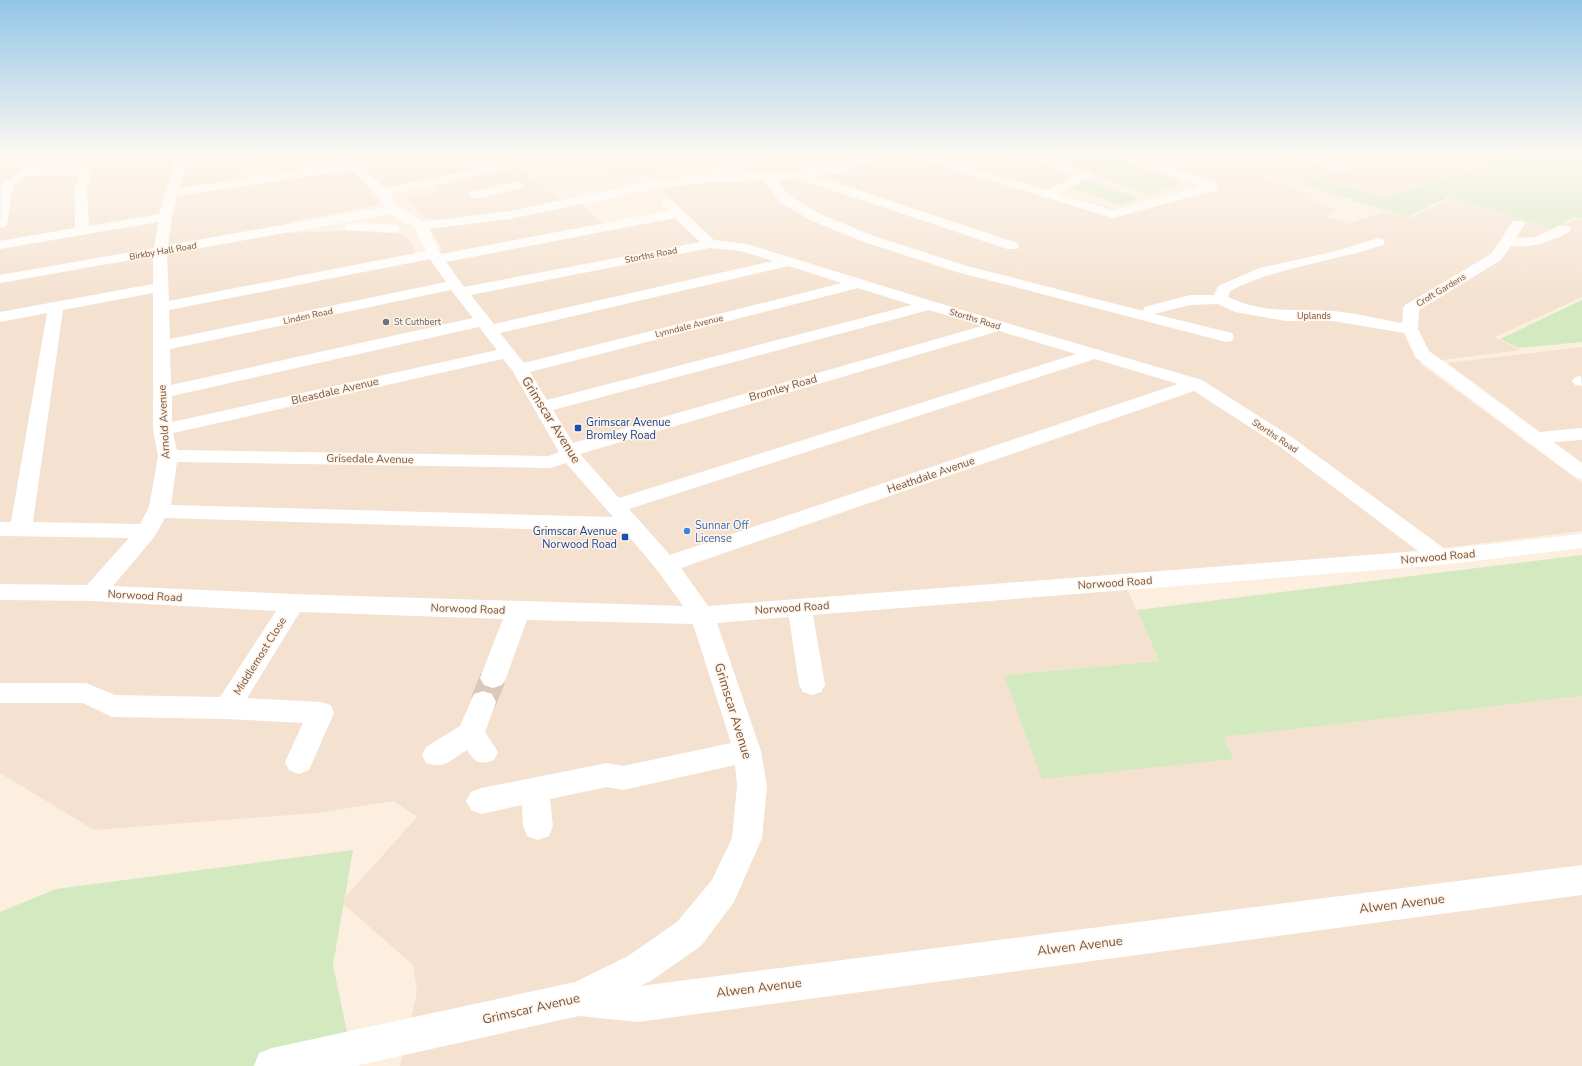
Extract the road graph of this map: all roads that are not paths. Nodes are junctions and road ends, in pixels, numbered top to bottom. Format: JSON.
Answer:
{"nodes":[{"id":1,"x":1,"y":206,"type":"edge"},
{"id":2,"x":81,"y":206,"type":"edge"},
{"id":3,"x":169,"y":206,"type":"edge"},
{"id":4,"x":390,"y":206,"type":"edge"},
{"id":5,"x":553,"y":206,"type":"edge"},
{"id":6,"x":670,"y":206,"type":"edge"},
{"id":7,"x":796,"y":206,"type":"edge"},
{"id":8,"x":892,"y":206,"type":"edge"},
{"id":9,"x":1084,"y":206,"type":"edge"},
{"id":10,"x":1143,"y":206,"type":"edge"},
{"id":11,"x":393,"y":210,"type":"junction"},
{"id":12,"x":678,"y":213,"type":"junction"},
{"id":13,"x":166,"y":217,"type":"junction"},
{"id":14,"x":0,"y":219,"type":"edge"},
{"id":15,"x":325,"y":223,"type":"junction"},
{"id":16,"x":1518,"y":224,"type":"dead end"},
{"id":17,"x":420,"y":226,"type":"junction"},
{"id":18,"x":392,"y":229,"type":"dead end"},
{"id":19,"x":1564,"y":229,"type":"dead end"},
{"id":20,"x":82,"y":231,"type":"junction"},
{"id":21,"x":1506,"y":241,"type":"junction"},
{"id":22,"x":1378,"y":242,"type":"dead end"},
{"id":23,"x":710,"y":244,"type":"junction"},
{"id":24,"x":0,"y":245,"type":"edge"},
{"id":25,"x":1012,"y":246,"type":"dead end"},
{"id":26,"x":160,"y":252,"type":"junction"},
{"id":27,"x":436,"y":257,"type":"junction"},
{"id":28,"x":790,"y":262,"type":"junction"},
{"id":29,"x":0,"y":279,"type":"edge"},
{"id":30,"x":859,"y":283,"type":"junction"},
{"id":31,"x":160,"y":287,"type":"junction"},
{"id":32,"x":458,"y":288,"type":"junction"},
{"id":33,"x":1220,"y":299,"type":"junction"},
{"id":34,"x":929,"y":305,"type":"junction"},
{"id":35,"x":56,"y":306,"type":"junction"},
{"id":36,"x":161,"y":307,"type":"junction"},
{"id":37,"x":1150,"y":310,"type":"dead end"},
{"id":38,"x":0,"y":316,"type":"edge"},
{"id":39,"x":487,"y":326,"type":"junction"},
{"id":40,"x":998,"y":326,"type":"junction"},
{"id":41,"x":1410,"y":329,"type":"junction"},
{"id":42,"x":1226,"y":337,"type":"dead end"},
{"id":43,"x":162,"y":346,"type":"junction"},
{"id":44,"x":507,"y":353,"type":"junction"},
{"id":45,"x":1094,"y":354,"type":"junction"},
{"id":46,"x":520,"y":369,"type":"junction"},
{"id":47,"x":1196,"y":384,"type":"junction"},
{"id":48,"x":163,"y":392,"type":"junction"},
{"id":49,"x":542,"y":407,"type":"junction"},
{"id":50,"x":163,"y":430,"type":"junction"},
{"id":51,"x":1582,"y":434,"type":"edge"},
{"id":52,"x":1534,"y":438,"type":"junction"},
{"id":53,"x":569,"y":453,"type":"junction"},
{"id":54,"x":168,"y":456,"type":"junction"},
{"id":55,"x":1582,"y":473,"type":"edge"},
{"id":56,"x":615,"y":506,"type":"junction"},
{"id":57,"x":158,"y":511,"type":"junction"},
{"id":58,"x":632,"y":525,"type":"junction"},
{"id":59,"x":11,"y":528,"type":"edge"},
{"id":60,"x":146,"y":531,"type":"junction"},
{"id":61,"x":1582,"y":541,"type":"edge"},
{"id":62,"x":1441,"y":557,"type":"junction"},
{"id":63,"x":666,"y":565,"type":"junction"},
{"id":64,"x":0,"y":592,"type":"edge"},
{"id":65,"x":93,"y":593,"type":"junction"},
{"id":66,"x":292,"y":603,"type":"junction"},
{"id":67,"x":800,"y":607,"type":"junction"},
{"id":68,"x":518,"y":611,"type":"junction"},
{"id":69,"x":702,"y":615,"type":"junction"},
{"id":70,"x":812,"y":685,"type":"dead end"},
{"id":71,"x":0,"y":693,"type":"edge"},
{"id":72,"x":227,"y":708,"type":"junction"},
{"id":73,"x":747,"y":751,"type":"junction"},
{"id":74,"x":436,"y":755,"type":"dead end"},
{"id":75,"x":299,"y":762,"type":"dead end"},
{"id":76,"x":535,"y":790,"type":"junction"},
{"id":77,"x":481,"y":801,"type":"dead end"},
{"id":78,"x":538,"y":826,"type":"dead end"},
{"id":79,"x":1582,"y":880,"type":"edge"},
{"id":80,"x":579,"y":999,"type":"junction"},
{"id":81,"x":272,"y":1066,"type":"edge"}],
"edges":[{"from":1,"to":14,"type":"street"},
{"from":2,"to":20,"type":"street"},
{"from":3,"to":13,"type":"street","name":"Arnold Avenue"},
{"from":4,"to":11,"type":"street"},
{"from":5,"to":17,"type":"street"},
{"from":6,"to":12,"type":"street"},
{"from":7,"to":42,"type":"street"},
{"from":8,"to":25,"type":"street"},
{"from":9,"to":10,"type":"street"},
{"from":11,"to":15,"type":"street","name":"Birkby Hall Road"},
{"from":11,"to":17,"type":"street"},
{"from":12,"to":23,"type":"street"},
{"from":12,"to":27,"type":"street"},
{"from":13,"to":20,"type":"street"},
{"from":13,"to":26,"type":"street","name":"Arnold Avenue"},
{"from":15,"to":18,"type":"street","name":"Birkby Hall Road"},
{"from":15,"to":26,"type":"street","name":"Birkby Hall Road"},
{"from":16,"to":21,"type":"street","name":"Croft Gardens"},
{"from":17,"to":27,"type":"street","name":"Grimscar Avenue"},
{"from":19,"to":21,"type":"street"},
{"from":20,"to":24,"type":"street"},
{"from":21,"to":41,"type":"street","name":"Croft Gardens"},
{"from":22,"to":33,"type":"street"},
{"from":23,"to":28,"type":"street","name":"Storths Road"},
{"from":23,"to":32,"type":"street","name":"Storths Road"},
{"from":26,"to":29,"type":"street","name":"Birkby Hall Road"},
{"from":26,"to":31,"type":"street","name":"Arnold Avenue"},
{"from":27,"to":32,"type":"street","name":"Grimscar Avenue"},
{"from":27,"to":36,"type":"street"},
{"from":28,"to":30,"type":"street","name":"Storths Road"},
{"from":28,"to":39,"type":"street"},
{"from":30,"to":34,"type":"street","name":"Storths Road"},
{"from":30,"to":46,"type":"street","name":"Lynndale Avenue"},
{"from":31,"to":35,"type":"street"},
{"from":31,"to":36,"type":"street","name":"Arnold Avenue"},
{"from":32,"to":39,"type":"street","name":"Grimscar Avenue"},
{"from":32,"to":43,"type":"street","name":"Linden Road"},
{"from":33,"to":37,"type":"street","name":"Uplands"},
{"from":33,"to":41,"type":"street","name":"Uplands"},
{"from":34,"to":40,"type":"street","name":"Storths Road"},
{"from":34,"to":49,"type":"street"},
{"from":35,"to":38,"type":"street"},
{"from":35,"to":59,"type":"street"},
{"from":36,"to":43,"type":"street","name":"Arnold Avenue"},
{"from":39,"to":44,"type":"street","name":"Grimscar Avenue"},
{"from":39,"to":48,"type":"street"},
{"from":40,"to":45,"type":"street","name":"Storths Road"},
{"from":40,"to":53,"type":"street","name":"Bromley Road"},
{"from":41,"to":52,"type":"street","name":"Croft Gardens"},
{"from":43,"to":48,"type":"street","name":"Arnold Avenue"},
{"from":44,"to":46,"type":"street","name":"Grimscar Avenue"},
{"from":44,"to":50,"type":"street","name":"Bleasdale Avenue"},
{"from":45,"to":47,"type":"street","name":"Storths Road"},
{"from":45,"to":56,"type":"street"},
{"from":46,"to":49,"type":"street","name":"Grimscar Avenue"},
{"from":47,"to":62,"type":"street","name":"Storths Road"},
{"from":47,"to":63,"type":"street","name":"Heathdale Avenue"},
{"from":48,"to":50,"type":"street","name":"Arnold Avenue"},
{"from":49,"to":53,"type":"street","name":"Grimscar Avenue"},
{"from":50,"to":54,"type":"street","name":"Arnold Avenue"},
{"from":51,"to":52,"type":"street"},
{"from":52,"to":55,"type":"street","name":"Croft Gardens"},
{"from":53,"to":54,"type":"street","name":"Grisedale Avenue"},
{"from":53,"to":56,"type":"street","name":"Grimscar Avenue"},
{"from":54,"to":57,"type":"street","name":"Arnold Avenue"},
{"from":56,"to":58,"type":"street","name":"Grimscar Avenue"},
{"from":57,"to":58,"type":"street"},
{"from":57,"to":60,"type":"street","name":"Arnold Avenue"},
{"from":58,"to":63,"type":"street","name":"Grimscar Avenue"},
{"from":59,"to":60,"type":"street"},
{"from":60,"to":65,"type":"street","name":"Arnold Avenue"},
{"from":61,"to":62,"type":"street","name":"Norwood Road"},
{"from":62,"to":67,"type":"street","name":"Norwood Road"},
{"from":63,"to":69,"type":"street","name":"Grimscar Avenue"},
{"from":64,"to":65,"type":"street","name":"Norwood Road"},
{"from":65,"to":66,"type":"street","name":"Norwood Road"},
{"from":66,"to":68,"type":"street","name":"Norwood Road"},
{"from":66,"to":72,"type":"street","name":"Middlemost Close"},
{"from":67,"to":69,"type":"street","name":"Norwood Road"},
{"from":67,"to":70,"type":"street"},
{"from":68,"to":69,"type":"street","name":"Norwood Road"},
{"from":68,"to":74,"type":"street"},
{"from":69,"to":73,"type":"street","name":"Grimscar Avenue"},
{"from":71,"to":72,"type":"street","name":"Middlemost Close"},
{"from":72,"to":75,"type":"street","name":"Middlemost Close"},
{"from":73,"to":76,"type":"street"},
{"from":73,"to":80,"type":"street","name":"Grimscar Avenue"},
{"from":76,"to":77,"type":"street"},
{"from":76,"to":78,"type":"street"},
{"from":79,"to":80,"type":"street","name":"Alwen Avenue"},
{"from":80,"to":81,"type":"street","name":"Grimscar Avenue"}]}
